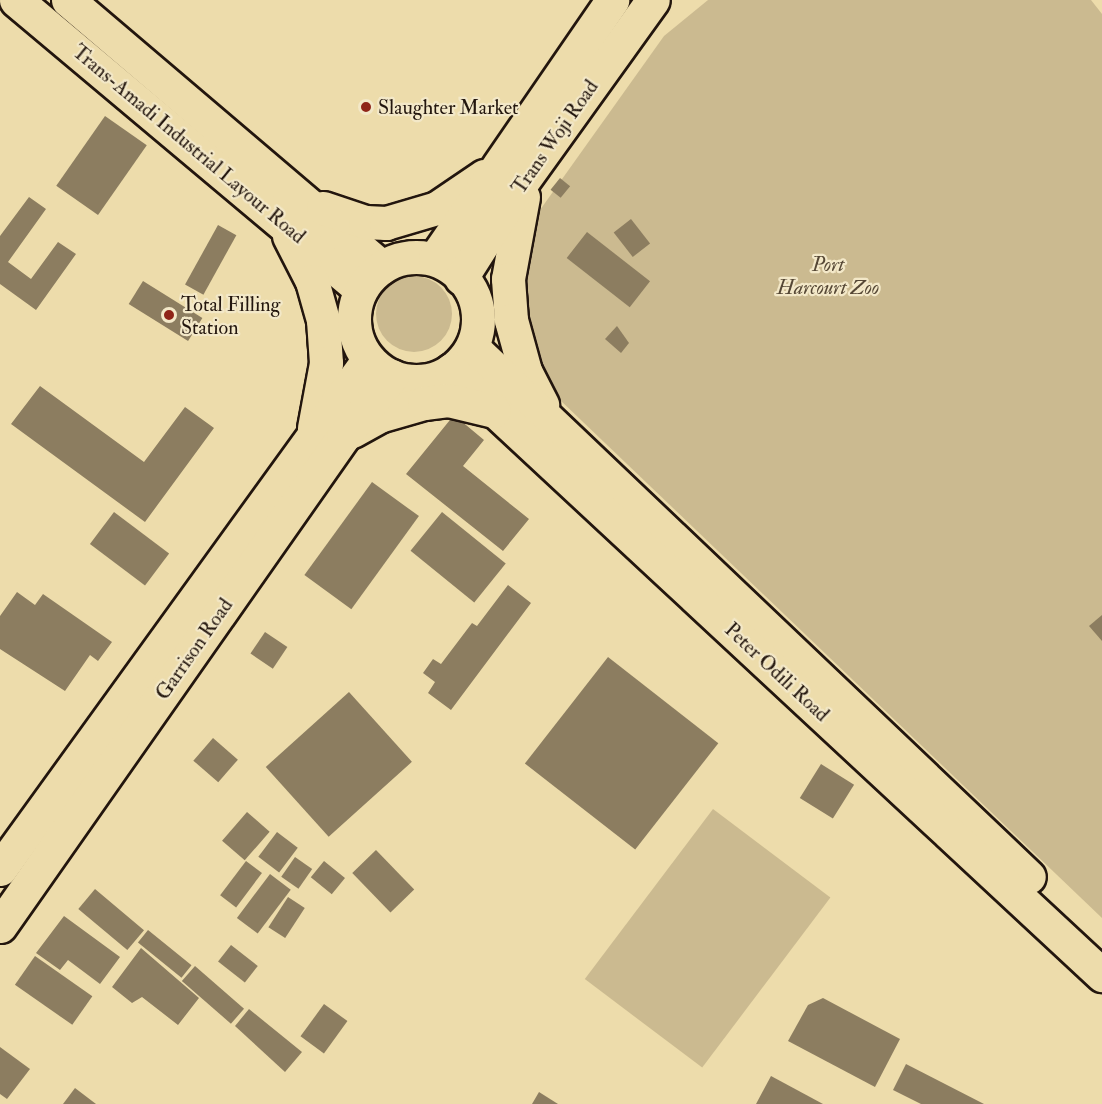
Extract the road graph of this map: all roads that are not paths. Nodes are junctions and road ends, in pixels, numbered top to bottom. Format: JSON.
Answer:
{"nodes":[{"id":1,"x":16,"y":0,"type":"edge"},
{"id":2,"x":68,"y":0,"type":"edge"},
{"id":3,"x":612,"y":0,"type":"edge"},
{"id":4,"x":653,"y":0,"type":"edge"},
{"id":5,"x":518,"y":164,"type":"junction"},
{"id":6,"x":307,"y":202,"type":"junction"},
{"id":7,"x":279,"y":219,"type":"junction"},
{"id":8,"x":435,"y":258,"type":"junction"},
{"id":9,"x":372,"y":278,"type":"junction"},
{"id":10,"x":461,"y":278,"type":"junction"},
{"id":11,"x":462,"y":359,"type":"junction"},
{"id":12,"x":380,"y":368,"type":"junction"},
{"id":13,"x":500,"y":413,"type":"junction"},
{"id":14,"x":550,"y":423,"type":"junction"},
{"id":15,"x":327,"y":438,"type":"junction"},
{"id":16,"x":0,"y":869,"type":"edge"},
{"id":17,"x":0,"y":926,"type":"edge"},
{"id":18,"x":1102,"y":946,"type":"edge"},
{"id":19,"x":1102,"y":975,"type":"edge"}],
"edges":[{"from":1,"to":7,"type":"main road","name":"Trans-Amadi Industrial Layour Road"},
{"from":2,"to":6,"type":"main road","name":"Trans-Amadi Industrial Layour Road"},
{"from":3,"to":5,"type":"main road","name":"Trans Woji Road"},
{"from":4,"to":5,"type":"main road","name":"Trans Woji Road"},
{"from":5,"to":6,"type":"main road"},
{"from":5,"to":8,"type":"main road","name":"Trans Woji Road"},
{"from":5,"to":10,"type":"main road","name":"Trans Woji Road"},
{"from":5,"to":14,"type":"main road"},
{"from":6,"to":9,"type":"main road","name":"Trans-Amadi Industrial Layour Road"},
{"from":7,"to":9,"type":"main road","name":"Trans-Amadi Industrial Layour Road"},
{"from":7,"to":15,"type":"main road"},
{"from":8,"to":9,"type":"main road"},
{"from":8,"to":10,"type":"main road"},
{"from":9,"to":12,"type":"main road"},
{"from":10,"to":11,"type":"main road"},
{"from":11,"to":12,"type":"main road"},
{"from":11,"to":13,"type":"main road","name":"Peter Odili Road"},
{"from":11,"to":14,"type":"main road","name":"Peter Odili Road"},
{"from":12,"to":15,"type":"main road","name":"Garrison Road"},
{"from":13,"to":15,"type":"main road"},
{"from":13,"to":19,"type":"main road","name":"Peter Odili Road"},
{"from":14,"to":18,"type":"main road","name":"Peter Odili Road"},
{"from":15,"to":16,"type":"main road","name":"Garrison Road"},
{"from":15,"to":17,"type":"main road","name":"Garrison Road"}]}
